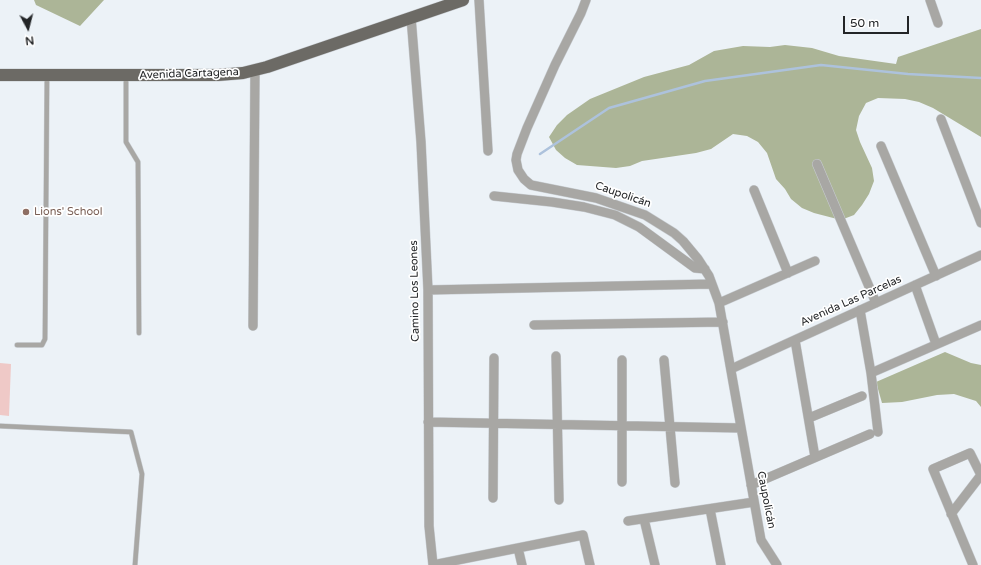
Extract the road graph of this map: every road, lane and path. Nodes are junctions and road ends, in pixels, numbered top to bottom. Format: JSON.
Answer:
{"nodes":[{"id":1,"x":463,"y":0,"type":"edge"},
{"id":2,"x":479,"y":0,"type":"edge"},
{"id":3,"x":586,"y":0,"type":"edge"},
{"id":4,"x":930,"y":0,"type":"edge"},
{"id":5,"x":411,"y":17,"type":"junction"},
{"id":6,"x":938,"y":23,"type":"dead end"},
{"id":7,"x":255,"y":70,"type":"junction"},
{"id":8,"x":0,"y":75,"type":"edge"},
{"id":9,"x":47,"y":75,"type":"junction"},
{"id":10,"x":126,"y":75,"type":"junction"},
{"id":11,"x":941,"y":119,"type":"dead end"},
{"id":12,"x":882,"y":146,"type":"dead end"},
{"id":13,"x":488,"y":151,"type":"dead end"},
{"id":14,"x":817,"y":164,"type":"dead end"},
{"id":15,"x":754,"y":190,"type":"dead end"},
{"id":16,"x":494,"y":196,"type":"dead end"},
{"id":17,"x":981,"y":223,"type":"edge"},
{"id":18,"x":981,"y":255,"type":"edge"},
{"id":19,"x":815,"y":261,"type":"dead end"},
{"id":20,"x":705,"y":269,"type":"junction"},
{"id":21,"x":788,"y":273,"type":"junction"},
{"id":22,"x":936,"y":276,"type":"junction"},
{"id":23,"x":712,"y":284,"type":"junction"},
{"id":24,"x":915,"y":285,"type":"junction"},
{"id":25,"x":428,"y":290,"type":"junction"},
{"id":26,"x":719,"y":303,"type":"junction"},
{"id":27,"x":876,"y":303,"type":"junction"},
{"id":28,"x":860,"y":310,"type":"junction"},
{"id":29,"x":723,"y":322,"type":"junction"},
{"id":30,"x":981,"y":324,"type":"edge"},
{"id":31,"x":534,"y":325,"type":"dead end"},
{"id":32,"x":252,"y":326,"type":"dead end"},
{"id":33,"x":139,"y":333,"type":"dead end"},
{"id":34,"x":795,"y":340,"type":"junction"},
{"id":35,"x":17,"y":344,"type":"dead end"},
{"id":36,"x":936,"y":344,"type":"junction"},
{"id":37,"x":556,"y":356,"type":"dead end"},
{"id":38,"x":494,"y":358,"type":"dead end"},
{"id":39,"x":622,"y":360,"type":"dead end"},
{"id":40,"x":664,"y":360,"type":"dead end"},
{"id":41,"x":731,"y":369,"type":"junction"},
{"id":42,"x":871,"y":373,"type":"junction"},
{"id":43,"x":862,"y":396,"type":"dead end"},
{"id":44,"x":809,"y":418,"type":"junction"},
{"id":45,"x":428,"y":422,"type":"junction"},
{"id":46,"x":494,"y":423,"type":"junction"},
{"id":47,"x":557,"y":425,"type":"junction"},
{"id":48,"x":0,"y":426,"type":"edge"},
{"id":49,"x":623,"y":426,"type":"junction"},
{"id":50,"x":670,"y":427,"type":"junction"},
{"id":51,"x":741,"y":428,"type":"junction"},
{"id":52,"x":815,"y":457,"type":"junction"},
{"id":53,"x":981,"y":475,"type":"edge"},
{"id":54,"x":622,"y":482,"type":"dead end"},
{"id":55,"x":675,"y":483,"type":"dead end"},
{"id":56,"x":751,"y":485,"type":"junction"},
{"id":57,"x":494,"y":498,"type":"dead end"},
{"id":58,"x":559,"y":500,"type":"dead end"},
{"id":59,"x":754,"y":502,"type":"junction"},
{"id":60,"x":710,"y":509,"type":"junction"},
{"id":61,"x":951,"y":514,"type":"junction"},
{"id":62,"x":644,"y":519,"type":"junction"},
{"id":63,"x":628,"y":521,"type":"dead end"},
{"id":64,"x":518,"y":548,"type":"junction"},
{"id":65,"x":135,"y":565,"type":"edge"},
{"id":66,"x":433,"y":565,"type":"edge"},
{"id":67,"x":522,"y":565,"type":"edge"},
{"id":68,"x":590,"y":565,"type":"edge"},
{"id":69,"x":654,"y":565,"type":"edge"},
{"id":70,"x":721,"y":565,"type":"edge"},
{"id":71,"x":777,"y":565,"type":"edge"},
{"id":72,"x":973,"y":565,"type":"edge"}],
"edges":[{"from":1,"to":5,"type":"main road","name":"Avenida Cartagena"},
{"from":2,"to":13,"type":"street"},
{"from":3,"to":20,"type":"street","name":"Caupolicán"},
{"from":4,"to":6,"type":"street"},
{"from":5,"to":7,"type":"main road","name":"Avenida Cartagena"},
{"from":5,"to":25,"type":"street","name":"Camino Los Leones"},
{"from":7,"to":10,"type":"main road","name":"Avenida Cartagena"},
{"from":7,"to":32,"type":"street"},
{"from":8,"to":9,"type":"main road","name":"Avenida Cartagena"},
{"from":9,"to":10,"type":"main road","name":"Avenida Cartagena"},
{"from":9,"to":35,"type":"lane"},
{"from":10,"to":33,"type":"lane"},
{"from":11,"to":17,"type":"street"},
{"from":12,"to":22,"type":"street"},
{"from":14,"to":27,"type":"street"},
{"from":15,"to":21,"type":"street"},
{"from":16,"to":20,"type":"street"},
{"from":18,"to":22,"type":"street","name":"Avenida Las Parcelas"},
{"from":19,"to":21,"type":"street"},
{"from":20,"to":23,"type":"street","name":"Caupolicán"},
{"from":21,"to":26,"type":"street"},
{"from":22,"to":24,"type":"street","name":"Avenida Las Parcelas"},
{"from":23,"to":25,"type":"street"},
{"from":23,"to":26,"type":"street","name":"Caupolicán"},
{"from":24,"to":27,"type":"street","name":"Avenida Las Parcelas"},
{"from":24,"to":36,"type":"street"},
{"from":25,"to":45,"type":"street","name":"Camino Los Leones"},
{"from":26,"to":29,"type":"street","name":"Caupolicán"},
{"from":27,"to":28,"type":"street","name":"Avenida Las Parcelas"},
{"from":28,"to":34,"type":"street","name":"Avenida Las Parcelas"},
{"from":28,"to":42,"type":"street"},
{"from":29,"to":31,"type":"street"},
{"from":29,"to":41,"type":"street","name":"Caupolicán"},
{"from":30,"to":36,"type":"street"},
{"from":34,"to":41,"type":"street","name":"Avenida Las Parcelas"},
{"from":34,"to":44,"type":"street"},
{"from":36,"to":42,"type":"street"},
{"from":37,"to":47,"type":"street"},
{"from":38,"to":46,"type":"street"},
{"from":39,"to":49,"type":"street"},
{"from":40,"to":50,"type":"street"},
{"from":41,"to":51,"type":"street","name":"Caupolicán"},
{"from":42,"to":52,"type":"street"},
{"from":43,"to":44,"type":"street"},
{"from":44,"to":52,"type":"street"},
{"from":45,"to":46,"type":"street"},
{"from":45,"to":66,"type":"street","name":"Camino Los Leones"},
{"from":46,"to":47,"type":"street"},
{"from":46,"to":57,"type":"street"},
{"from":47,"to":49,"type":"street"},
{"from":47,"to":58,"type":"street"},
{"from":48,"to":65,"type":"lane"},
{"from":49,"to":50,"type":"street"},
{"from":49,"to":54,"type":"street"},
{"from":50,"to":51,"type":"street"},
{"from":50,"to":55,"type":"street"},
{"from":51,"to":56,"type":"street","name":"Caupolicán"},
{"from":52,"to":56,"type":"street"},
{"from":53,"to":61,"type":"street"},
{"from":53,"to":61,"type":"street"},
{"from":56,"to":59,"type":"street","name":"Caupolicán"},
{"from":59,"to":60,"type":"street"},
{"from":59,"to":71,"type":"street","name":"Caupolicán"},
{"from":60,"to":62,"type":"street"},
{"from":60,"to":70,"type":"street"},
{"from":61,"to":72,"type":"street"},
{"from":62,"to":63,"type":"street"},
{"from":62,"to":69,"type":"street"},
{"from":64,"to":66,"type":"street"},
{"from":64,"to":67,"type":"street"},
{"from":64,"to":68,"type":"street"}]}
